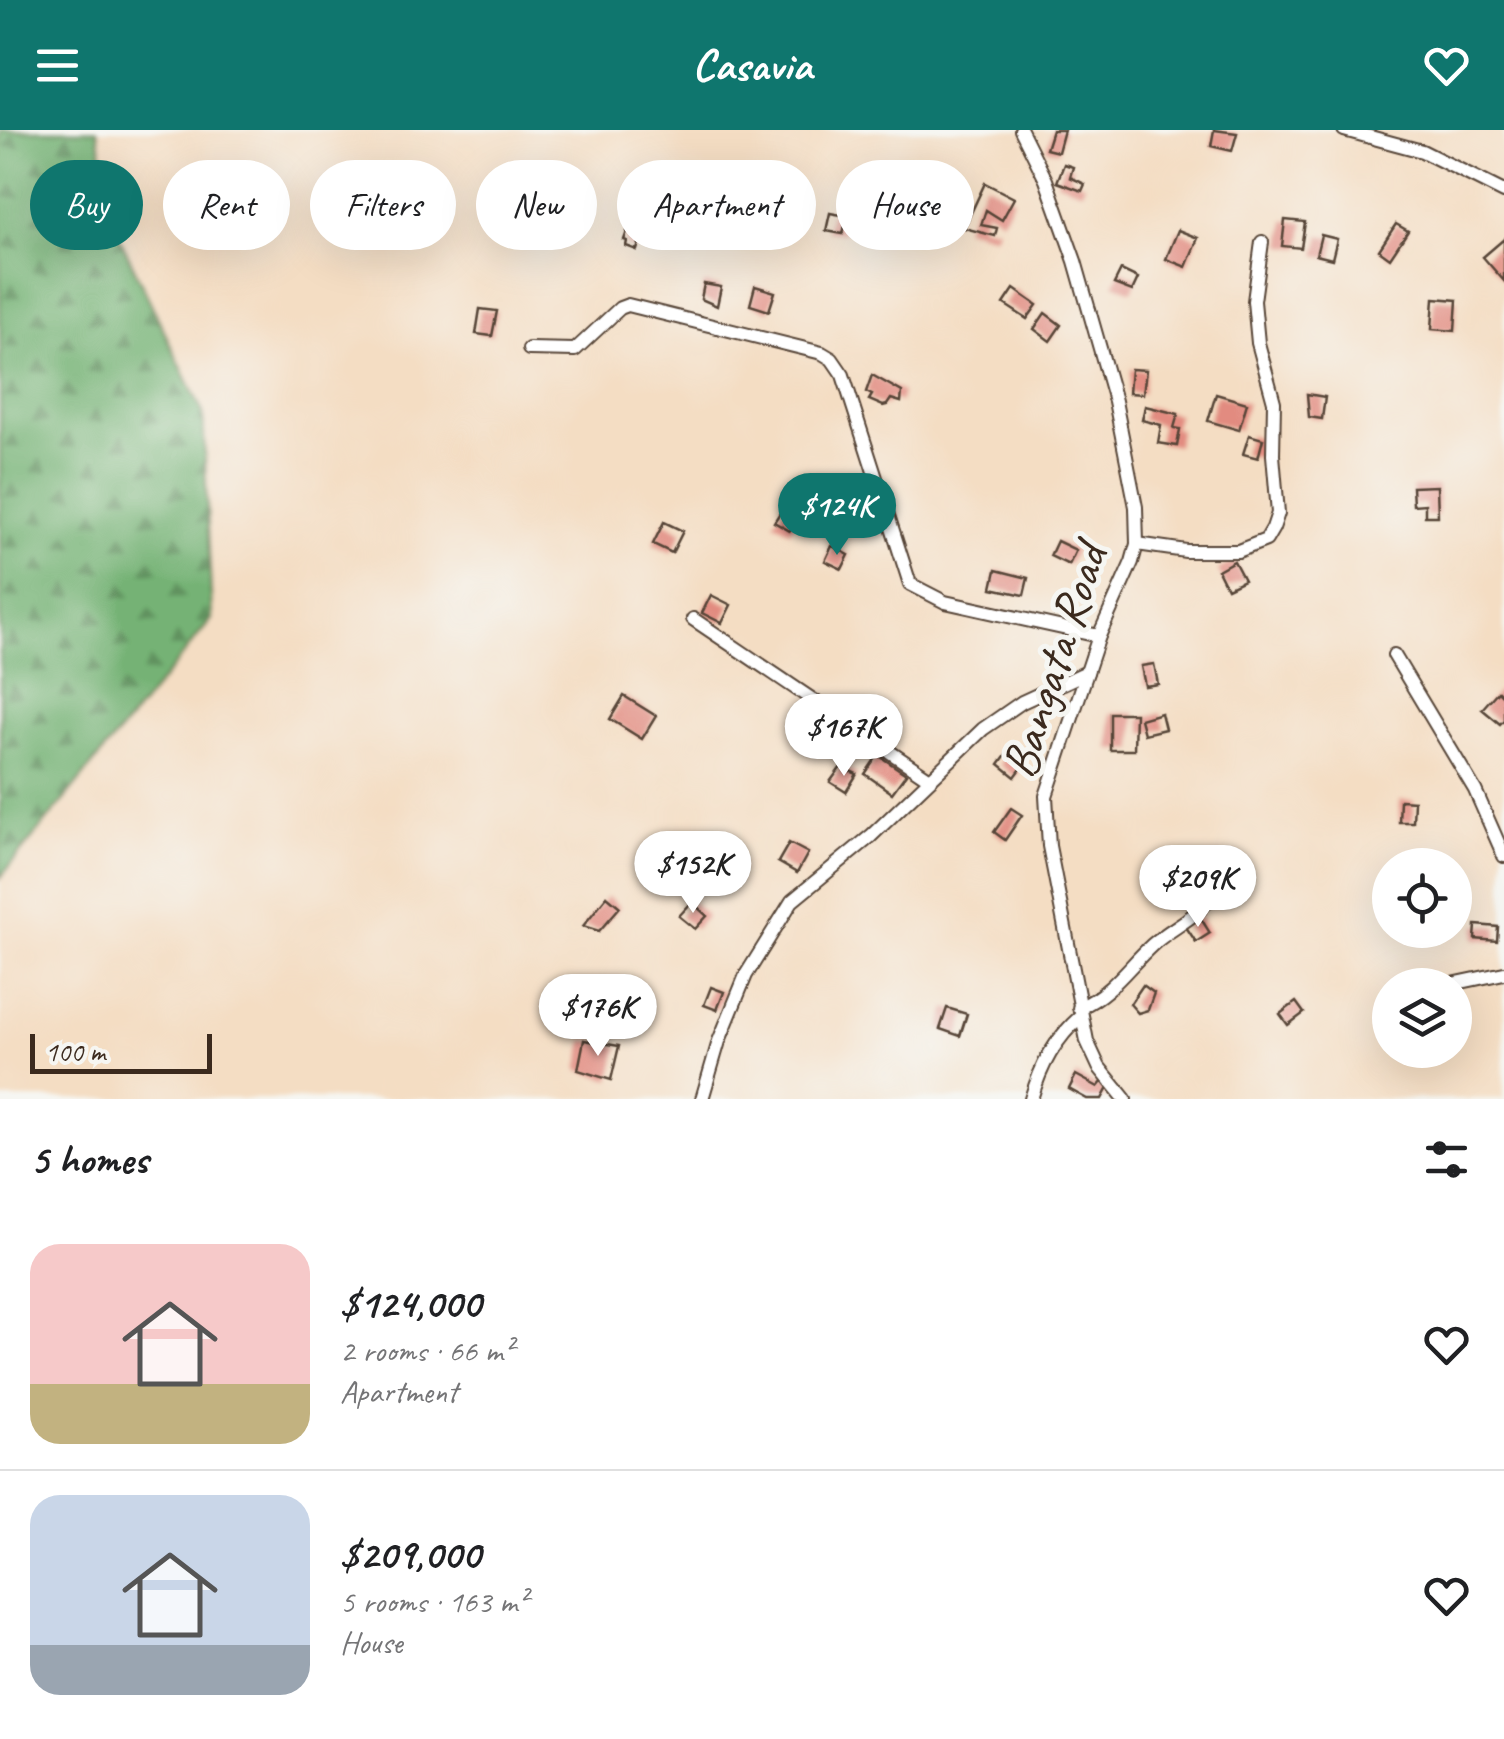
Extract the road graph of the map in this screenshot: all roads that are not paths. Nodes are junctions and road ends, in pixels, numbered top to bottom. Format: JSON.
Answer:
{"nodes":[{"id":1,"x":1021,"y":130,"type":"edge"},
{"id":2,"x":1344,"y":130,"type":"edge"},
{"id":3,"x":1504,"y":192,"type":"edge"},
{"id":4,"x":1262,"y":242,"type":"dead end"},
{"id":5,"x":529,"y":349,"type":"dead end"},
{"id":6,"x":1137,"y":544,"type":"junction"},
{"id":7,"x":693,"y":619,"type":"dead end"},
{"id":8,"x":1099,"y":636,"type":"junction"},
{"id":9,"x":1394,"y":655,"type":"dead end"},
{"id":10,"x":1087,"y":672,"type":"junction"},
{"id":11,"x":930,"y":779,"type":"junction"},
{"id":12,"x":1504,"y":856,"type":"edge"},
{"id":13,"x":1213,"y":893,"type":"dead end"},
{"id":14,"x":1504,"y":972,"type":"edge"},
{"id":15,"x":1472,"y":979,"type":"edge"},
{"id":16,"x":1080,"y":1012,"type":"junction"},
{"id":17,"x":702,"y":1099,"type":"edge"},
{"id":18,"x":1030,"y":1099,"type":"edge"},
{"id":19,"x":1125,"y":1099,"type":"edge"}],
"edges":[{"from":1,"to":6,"type":"street","name":"Bangata Road"},
{"from":2,"to":3,"type":"street"},
{"from":4,"to":6,"type":"street"},
{"from":5,"to":8,"type":"street"},
{"from":6,"to":8,"type":"street","name":"Bangata Road"},
{"from":7,"to":11,"type":"street"},
{"from":8,"to":10,"type":"street","name":"Bangata Road"},
{"from":9,"to":12,"type":"street"},
{"from":10,"to":11,"type":"street"},
{"from":10,"to":16,"type":"street","name":"Bangata Road"},
{"from":11,"to":17,"type":"street"},
{"from":13,"to":16,"type":"street"},
{"from":14,"to":15,"type":"street"},
{"from":16,"to":18,"type":"street"},
{"from":16,"to":19,"type":"street","name":"Bangata Road"}]}
